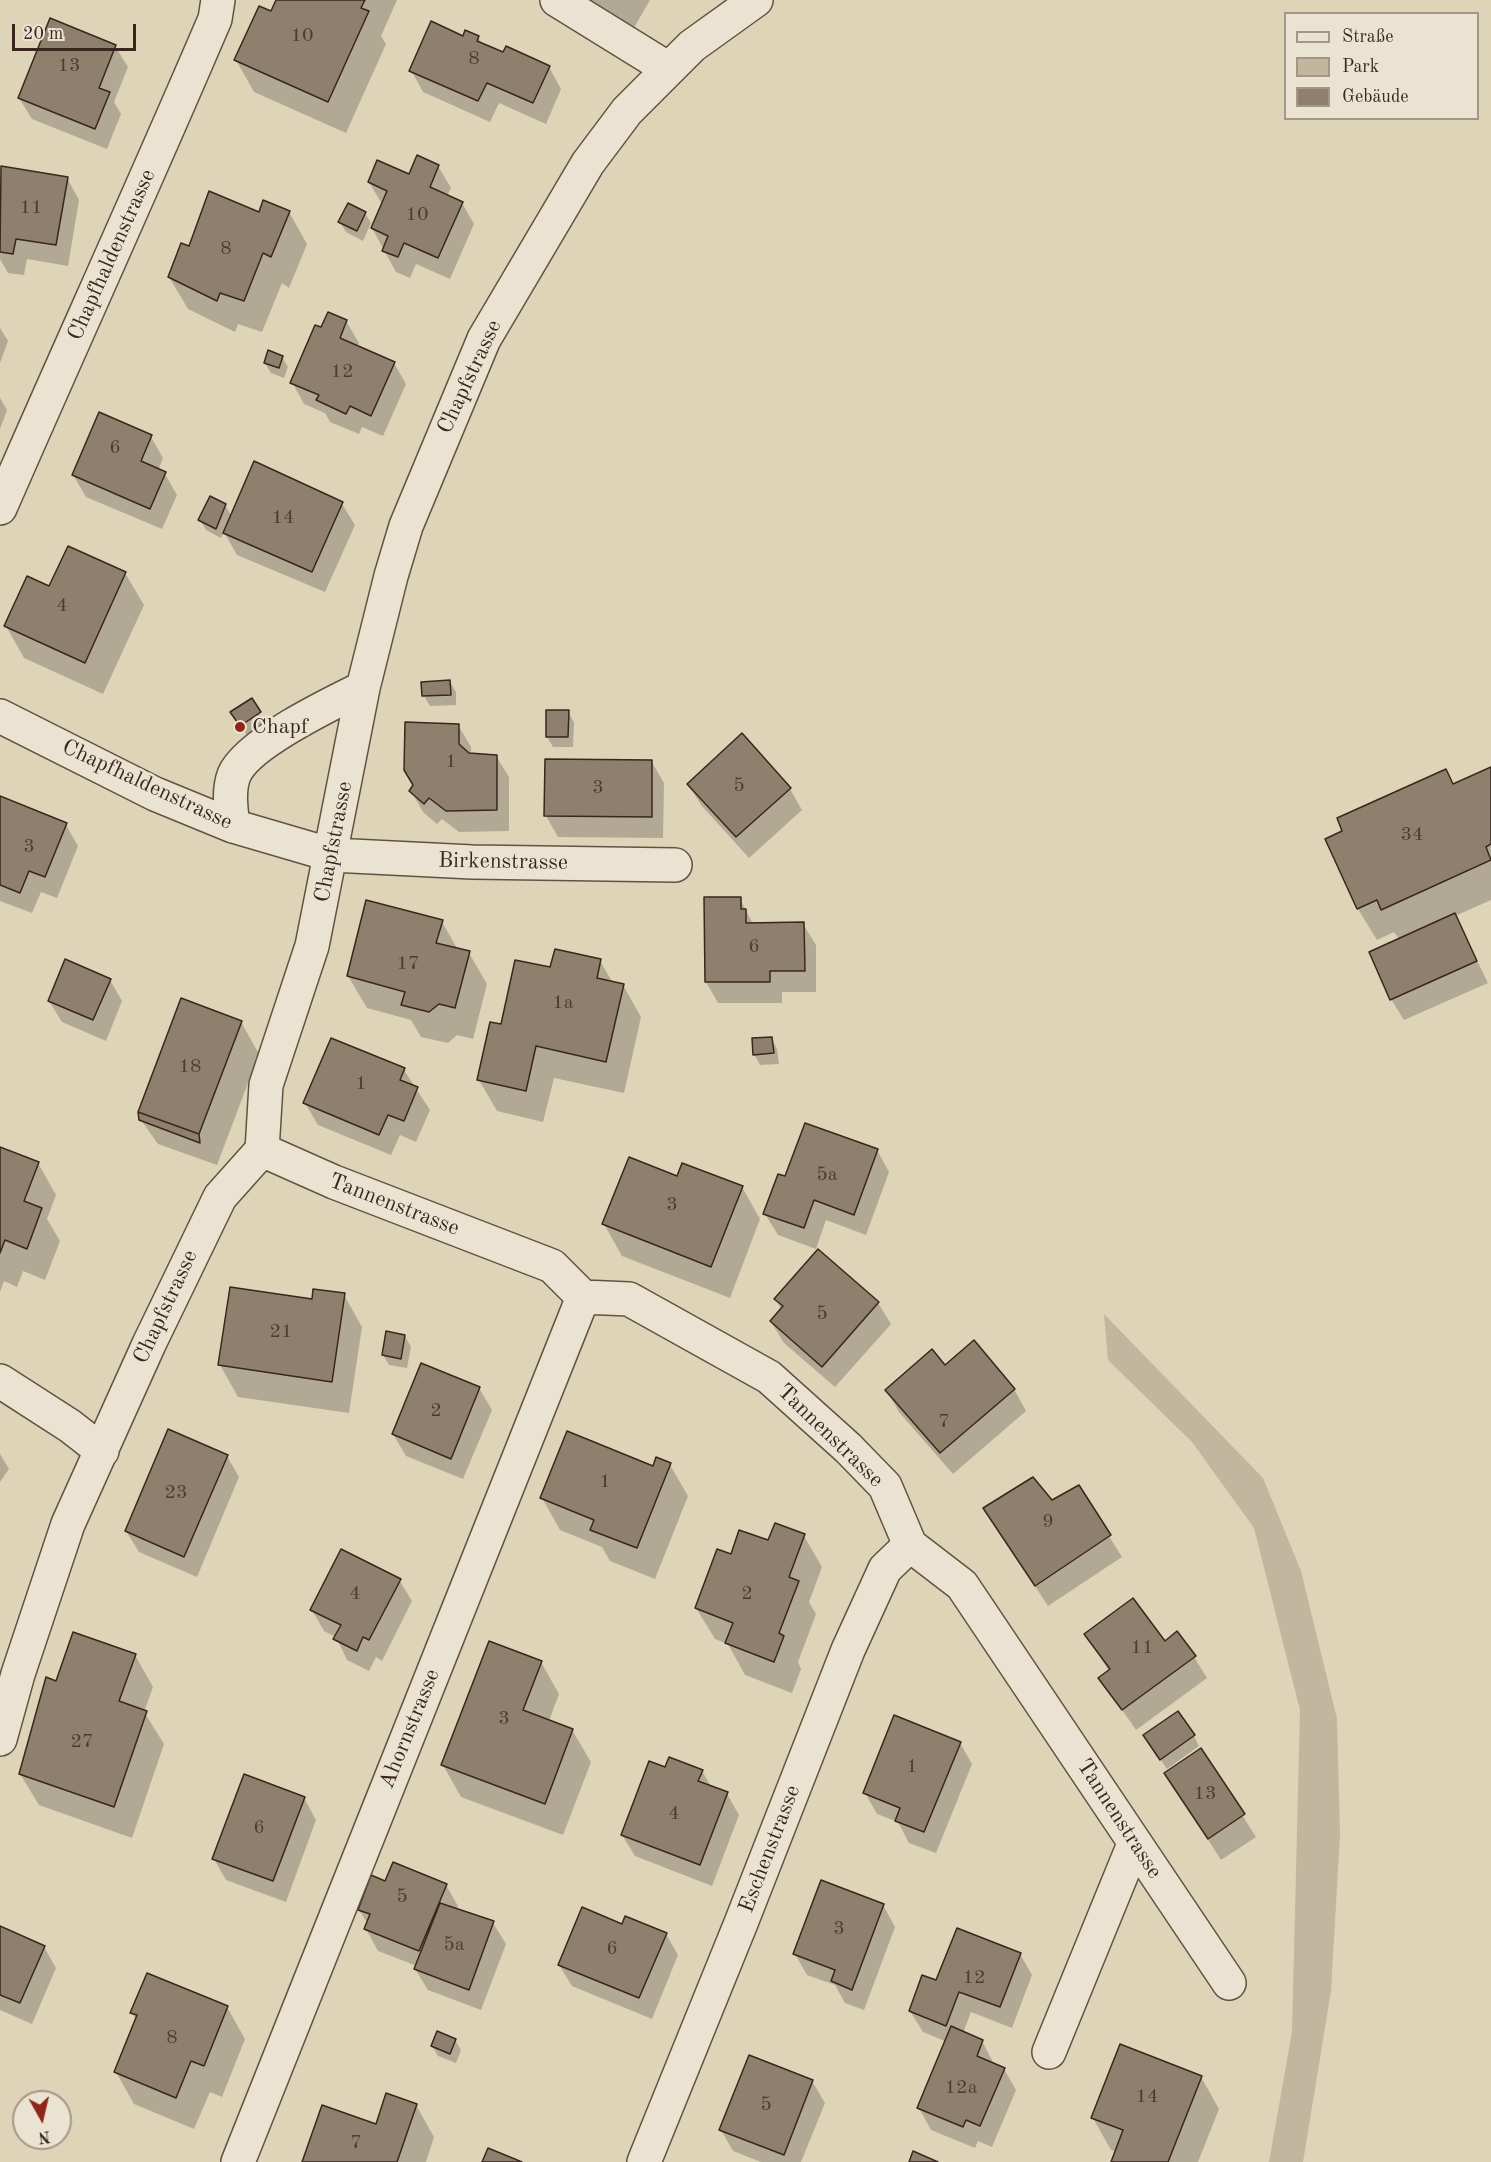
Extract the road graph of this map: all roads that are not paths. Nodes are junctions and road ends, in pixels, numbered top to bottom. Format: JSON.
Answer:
{"nodes":[{"id":1,"x":218,"y":0,"type":"edge"},
{"id":2,"x":557,"y":0,"type":"edge"},
{"id":3,"x":756,"y":0,"type":"edge"},
{"id":4,"x":667,"y":68,"type":"junction"},
{"id":5,"x":0,"y":508,"type":"edge"},
{"id":6,"x":363,"y":688,"type":"junction"},
{"id":7,"x":0,"y":716,"type":"edge"},
{"id":8,"x":233,"y":826,"type":"junction"},
{"id":9,"x":332,"y":855,"type":"junction"},
{"id":10,"x":675,"y":865,"type":"dead end"},
{"id":11,"x":262,"y":1150,"type":"junction"},
{"id":12,"x":583,"y":1297,"type":"junction"},
{"id":13,"x":0,"y":1381,"type":"edge"},
{"id":14,"x":102,"y":1451,"type":"junction"},
{"id":15,"x":910,"y":1545,"type":"junction"},
{"id":16,"x":12,"y":1655,"type":"edge"},
{"id":17,"x":0,"y":1739,"type":"edge"},
{"id":18,"x":1134,"y":1844,"type":"junction"},
{"id":19,"x":1229,"y":1983,"type":"dead end"},
{"id":20,"x":1049,"y":2052,"type":"dead end"},
{"id":21,"x":238,"y":2162,"type":"edge"},
{"id":22,"x":644,"y":2162,"type":"edge"}],
"edges":[{"from":1,"to":5,"type":"street","name":"Chapfhaldenstrasse"},
{"from":2,"to":4,"type":"street"},
{"from":3,"to":4,"type":"street","name":"Chapfstrasse"},
{"from":4,"to":6,"type":"street","name":"Chapfstrasse"},
{"from":6,"to":8,"type":"street"},
{"from":6,"to":9,"type":"street","name":"Chapfstrasse"},
{"from":7,"to":8,"type":"street","name":"Chapfhaldenstrasse"},
{"from":8,"to":9,"type":"street","name":"Chapfhaldenstrasse"},
{"from":9,"to":10,"type":"street","name":"Birkenstrasse"},
{"from":9,"to":11,"type":"street","name":"Chapfstrasse"},
{"from":11,"to":12,"type":"street","name":"Tannenstrasse"},
{"from":11,"to":14,"type":"street","name":"Chapfstrasse"},
{"from":12,"to":15,"type":"street","name":"Tannenstrasse"},
{"from":12,"to":21,"type":"street","name":"Ahornstrasse"},
{"from":13,"to":14,"type":"street"},
{"from":14,"to":16,"type":"street","name":"Chapfstrasse"},
{"from":15,"to":18,"type":"street","name":"Tannenstrasse"},
{"from":15,"to":22,"type":"street","name":"Eschenstrasse"},
{"from":16,"to":17,"type":"street","name":"Chapfstrasse"},
{"from":18,"to":19,"type":"street","name":"Tannenstrasse"},
{"from":18,"to":20,"type":"street"}]}
